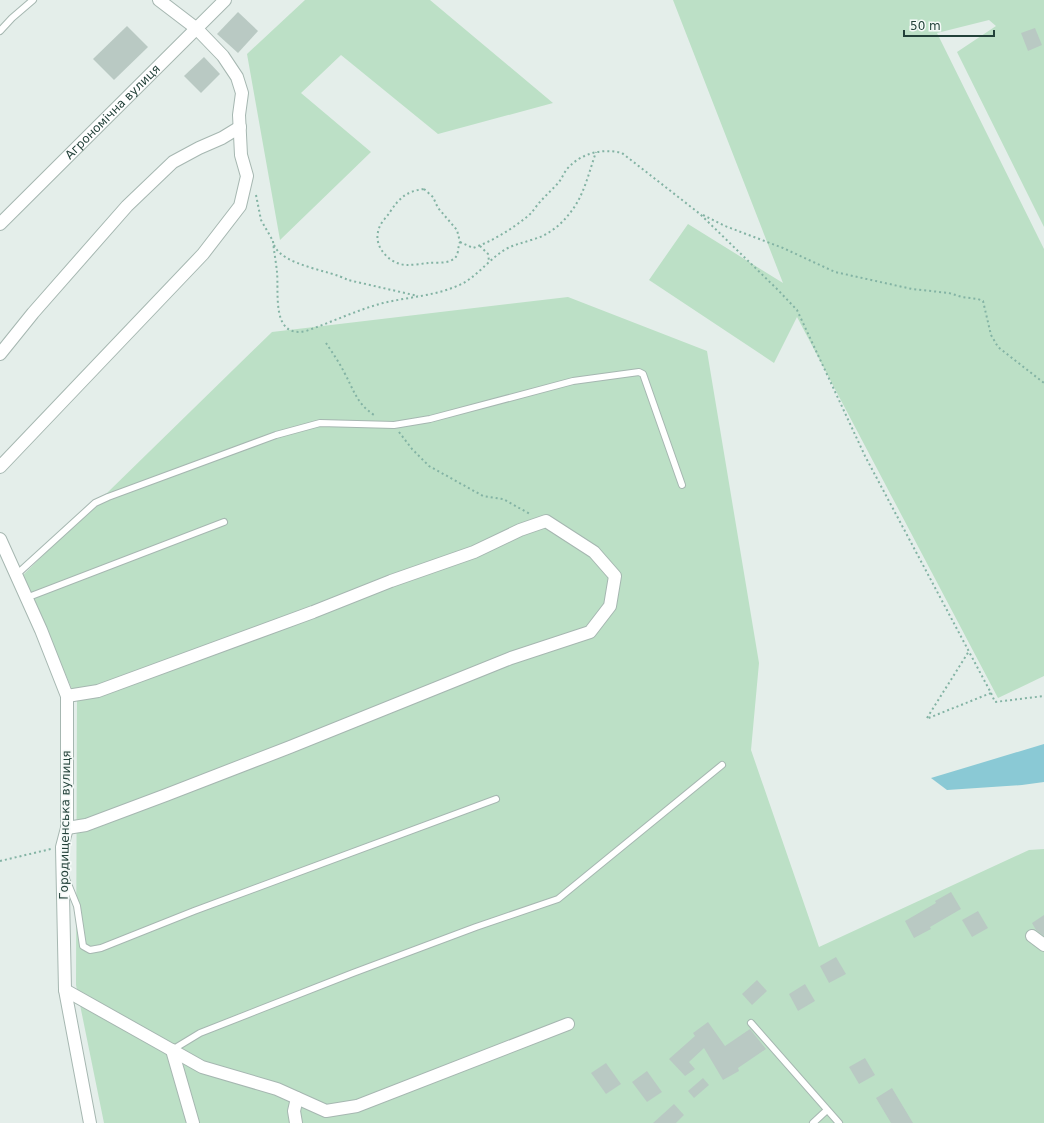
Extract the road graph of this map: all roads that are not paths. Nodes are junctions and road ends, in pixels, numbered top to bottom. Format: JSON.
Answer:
{"nodes":[{"id":1,"x":33,"y":0,"type":"edge"},
{"id":2,"x":159,"y":0,"type":"edge"},
{"id":3,"x":225,"y":0,"type":"edge"},
{"id":4,"x":197,"y":29,"type":"junction"},
{"id":5,"x":0,"y":31,"type":"edge"},
{"id":6,"x":240,"y":127,"type":"junction"},
{"id":7,"x":0,"y":224,"type":"edge"},
{"id":8,"x":0,"y":354,"type":"edge"},
{"id":9,"x":0,"y":467,"type":"edge"},
{"id":10,"x":682,"y":485,"type":"dead end"},
{"id":11,"x":224,"y":522,"type":"dead end"},
{"id":12,"x":0,"y":539,"type":"edge"},
{"id":13,"x":16,"y":575,"type":"junction"},
{"id":14,"x":26,"y":598,"type":"junction"},
{"id":15,"x":67,"y":696,"type":"junction"},
{"id":16,"x":722,"y":765,"type":"dead end"},
{"id":17,"x":496,"y":799,"type":"dead end"},
{"id":18,"x":67,"y":828,"type":"junction"},
{"id":19,"x":63,"y":870,"type":"junction"},
{"id":20,"x":1032,"y":936,"type":"dead end"},
{"id":21,"x":1044,"y":945,"type":"edge"},
{"id":22,"x":65,"y":990,"type":"junction"},
{"id":23,"x":751,"y":1023,"type":"dead end"},
{"id":24,"x":568,"y":1024,"type":"dead end"},
{"id":25,"x":172,"y":1050,"type":"junction"},
{"id":26,"x":297,"y":1098,"type":"junction"},
{"id":27,"x":827,"y":1110,"type":"junction"},
{"id":28,"x":90,"y":1123,"type":"edge"},
{"id":29,"x":193,"y":1123,"type":"edge"},
{"id":30,"x":296,"y":1123,"type":"edge"},
{"id":31,"x":813,"y":1123,"type":"edge"},
{"id":32,"x":839,"y":1123,"type":"edge"}],
"edges":[{"from":1,"to":5,"type":"lane"},
{"from":2,"to":4,"type":"street"},
{"from":3,"to":4,"type":"street","name":"Агрономічна вулиця"},
{"from":4,"to":6,"type":"street"},
{"from":4,"to":7,"type":"street","name":"Агрономічна вулиця"},
{"from":6,"to":8,"type":"street"},
{"from":6,"to":9,"type":"street"},
{"from":10,"to":13,"type":"lane"},
{"from":11,"to":14,"type":"lane"},
{"from":12,"to":13,"type":"street","name":"Городищенська вулиця"},
{"from":13,"to":14,"type":"street","name":"Городищенська вулиця"},
{"from":14,"to":15,"type":"street","name":"Городищенська вулиця"},
{"from":15,"to":18,"type":"street","name":"Городищенська вулиця"},
{"from":15,"to":18,"type":"street"},
{"from":16,"to":25,"type":"lane"},
{"from":17,"to":19,"type":"lane"},
{"from":18,"to":19,"type":"street","name":"Городищенська вулиця"},
{"from":19,"to":22,"type":"street","name":"Городищенська вулиця"},
{"from":20,"to":21,"type":"street"},
{"from":22,"to":25,"type":"street"},
{"from":22,"to":28,"type":"street","name":"Городищенська вулиця"},
{"from":23,"to":27,"type":"lane"},
{"from":24,"to":26,"type":"street"},
{"from":25,"to":26,"type":"street"},
{"from":25,"to":29,"type":"street"},
{"from":26,"to":30,"type":"street"},
{"from":27,"to":31,"type":"lane"},
{"from":27,"to":32,"type":"lane"}]}
